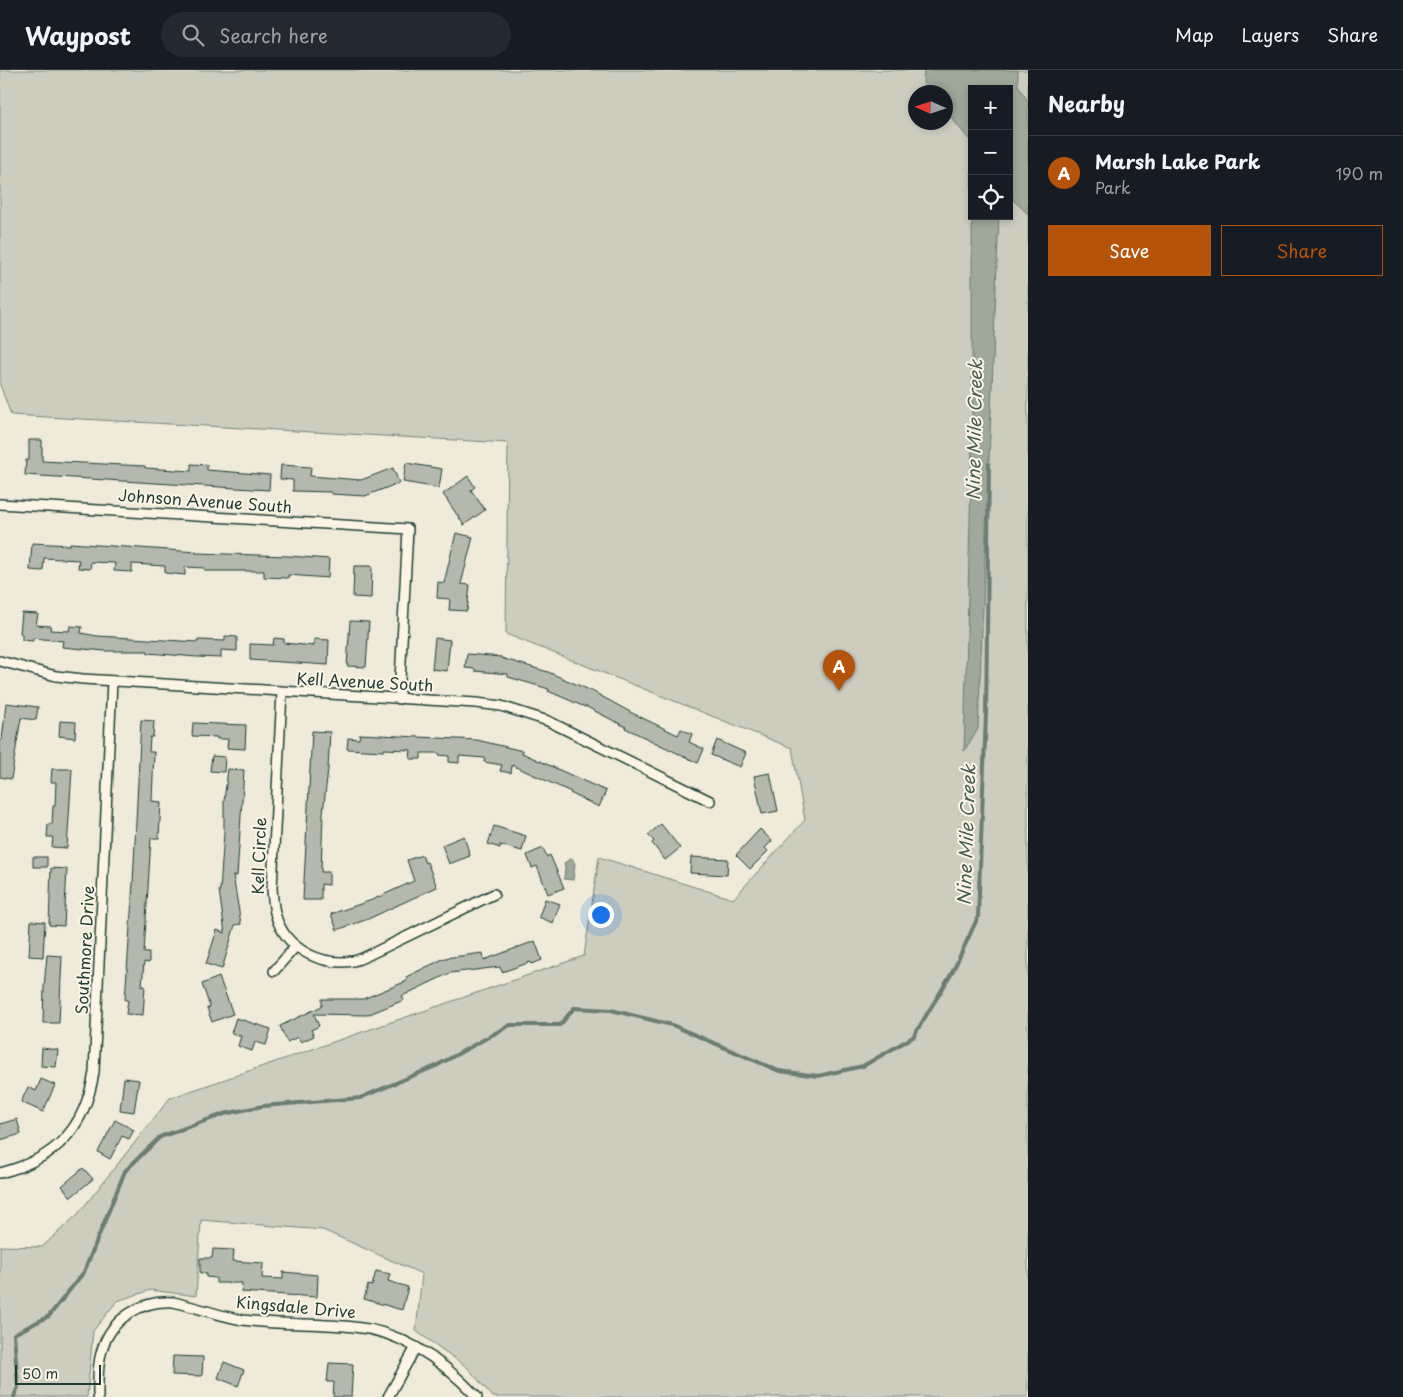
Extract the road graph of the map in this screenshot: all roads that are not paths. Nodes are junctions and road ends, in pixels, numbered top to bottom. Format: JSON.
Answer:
{"nodes":[{"id":1,"x":0,"y":504,"type":"edge"},
{"id":2,"x":0,"y":661,"type":"edge"},
{"id":3,"x":112,"y":681,"type":"junction"},
{"id":4,"x":282,"y":692,"type":"junction"},
{"id":5,"x":399,"y":699,"type":"junction"},
{"id":6,"x":710,"y":801,"type":"dead end"},
{"id":7,"x":494,"y":894,"type":"dead end"},
{"id":8,"x":296,"y":946,"type":"junction"},
{"id":9,"x":274,"y":971,"type":"dead end"},
{"id":10,"x":0,"y":1173,"type":"edge"},
{"id":11,"x":416,"y":1347,"type":"junction"},
{"id":12,"x":98,"y":1397,"type":"edge"},
{"id":13,"x":388,"y":1397,"type":"edge"},
{"id":14,"x":477,"y":1397,"type":"edge"}],
"edges":[{"from":1,"to":5,"type":"street","name":"Johnson Avenue South"},
{"from":2,"to":3,"type":"street","name":"Kell Avenue South"},
{"from":3,"to":4,"type":"street","name":"Kell Avenue South"},
{"from":3,"to":10,"type":"street","name":"Southmore Drive"},
{"from":4,"to":5,"type":"street","name":"Kell Avenue South"},
{"from":4,"to":8,"type":"street","name":"Kell Circle"},
{"from":5,"to":6,"type":"street","name":"Kell Avenue South"},
{"from":7,"to":8,"type":"street","name":"Kell Circle"},
{"from":8,"to":9,"type":"street"},
{"from":11,"to":12,"type":"street","name":"Kingsdale Drive"},
{"from":11,"to":13,"type":"street"},
{"from":11,"to":14,"type":"street","name":"Kingsdale Drive"}]}
